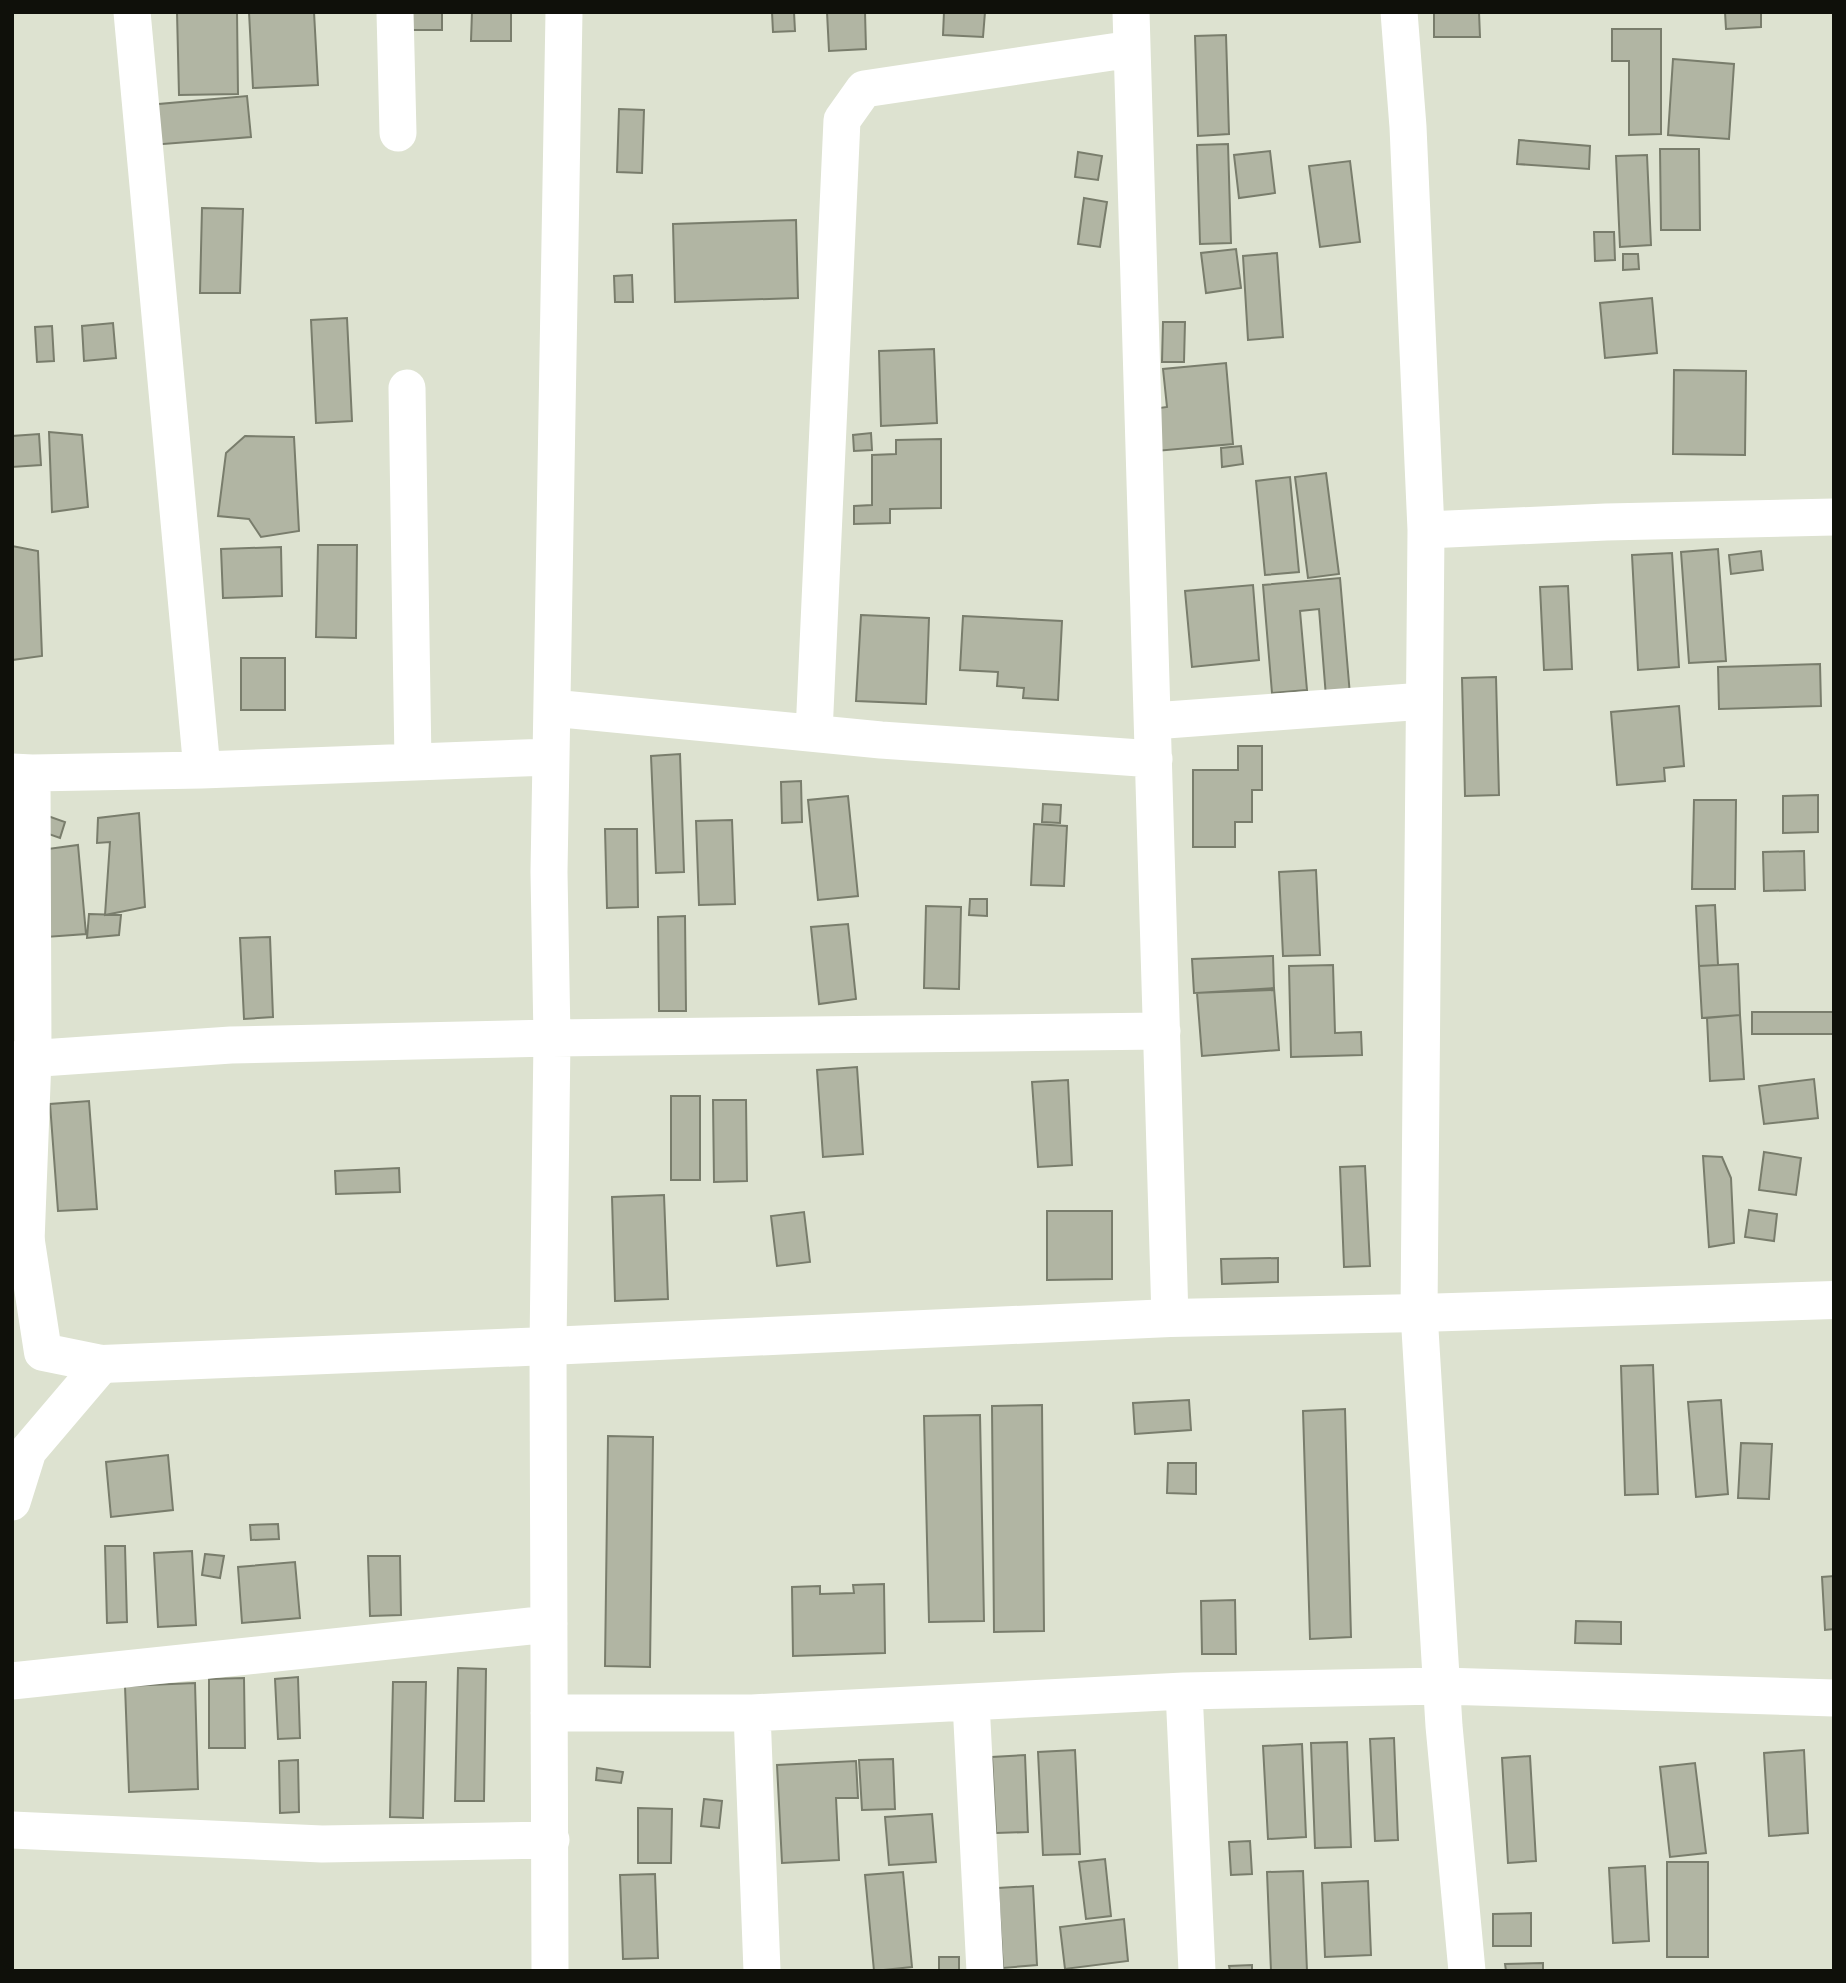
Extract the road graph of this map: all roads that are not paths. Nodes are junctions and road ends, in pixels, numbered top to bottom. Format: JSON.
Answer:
{"nodes":[{"id":1,"x":132,"y":12,"type":"edge"},
{"id":2,"x":394,"y":12,"type":"edge"},
{"id":3,"x":564,"y":12,"type":"edge"},
{"id":4,"x":1131,"y":12,"type":"edge"},
{"id":5,"x":1399,"y":12,"type":"edge"},
{"id":6,"x":1132,"y":49,"type":"junction"},
{"id":7,"x":398,"y":133,"type":"dead end"},
{"id":8,"x":407,"y":388,"type":"dead end"},
{"id":9,"x":1834,"y":517,"type":"edge"},
{"id":10,"x":1426,"y":530,"type":"junction"},
{"id":11,"x":1424,"y":701,"type":"junction"},
{"id":12,"x":552,"y":708,"type":"junction"},
{"id":13,"x":1153,"y":722,"type":"junction"},
{"id":14,"x":814,"y":733,"type":"junction"},
{"id":15,"x":551,"y":757,"type":"junction"},
{"id":16,"x":1154,"y":760,"type":"junction"},
{"id":17,"x":413,"y":762,"type":"junction"},
{"id":18,"x":202,"y":770,"type":"junction"},
{"id":19,"x":22,"y":773,"type":"edge"},
{"id":20,"x":1162,"y":1031,"type":"junction"},
{"id":21,"x":552,"y":1038,"type":"junction"},
{"id":22,"x":23,"y":1059,"type":"edge"},
{"id":23,"x":19,"y":1241,"type":"edge"},
{"id":24,"x":1834,"y":1300,"type":"edge"},
{"id":25,"x":1419,"y":1313,"type":"junction"},
{"id":26,"x":1170,"y":1318,"type":"junction"},
{"id":27,"x":548,"y":1346,"type":"junction"},
{"id":28,"x":102,"y":1364,"type":"junction"},
{"id":29,"x":12,"y":1502,"type":"edge"},
{"id":30,"x":548,"y":1624,"type":"junction"},
{"id":31,"x":12,"y":1681,"type":"edge"},
{"id":32,"x":1442,"y":1686,"type":"junction"},
{"id":33,"x":1184,"y":1691,"type":"junction"},
{"id":34,"x":1834,"y":1699,"type":"edge"},
{"id":35,"x":971,"y":1703,"type":"junction"},
{"id":36,"x":549,"y":1713,"type":"junction"},
{"id":37,"x":752,"y":1713,"type":"junction"},
{"id":38,"x":12,"y":1830,"type":"edge"},
{"id":39,"x":551,"y":1840,"type":"junction"},
{"id":40,"x":550,"y":1971,"type":"edge"},
{"id":41,"x":762,"y":1971,"type":"edge"},
{"id":42,"x":985,"y":1971,"type":"edge"},
{"id":43,"x":1197,"y":1971,"type":"edge"},
{"id":44,"x":1467,"y":1971,"type":"edge"}],
"edges":[{"from":1,"to":18,"type":"street"},
{"from":2,"to":7,"type":"street"},
{"from":3,"to":12,"type":"street"},
{"from":4,"to":6,"type":"street"},
{"from":5,"to":10,"type":"street"},
{"from":6,"to":13,"type":"street"},
{"from":6,"to":14,"type":"street"},
{"from":8,"to":17,"type":"street"},
{"from":9,"to":10,"type":"street"},
{"from":10,"to":11,"type":"street"},
{"from":11,"to":13,"type":"street"},
{"from":11,"to":25,"type":"street"},
{"from":12,"to":14,"type":"street"},
{"from":12,"to":15,"type":"street"},
{"from":13,"to":16,"type":"street"},
{"from":14,"to":16,"type":"street"},
{"from":15,"to":17,"type":"street"},
{"from":15,"to":21,"type":"street"},
{"from":16,"to":20,"type":"street"},
{"from":17,"to":18,"type":"street"},
{"from":18,"to":19,"type":"street"},
{"from":19,"to":22,"type":"street"},
{"from":20,"to":21,"type":"street"},
{"from":20,"to":26,"type":"street"},
{"from":21,"to":22,"type":"street"},
{"from":21,"to":27,"type":"street"},
{"from":22,"to":23,"type":"street"},
{"from":23,"to":28,"type":"street"},
{"from":24,"to":25,"type":"street"},
{"from":25,"to":26,"type":"street"},
{"from":25,"to":32,"type":"street"},
{"from":26,"to":27,"type":"street"},
{"from":27,"to":28,"type":"street"},
{"from":27,"to":30,"type":"street"},
{"from":28,"to":29,"type":"street"},
{"from":30,"to":31,"type":"street"},
{"from":30,"to":36,"type":"street"},
{"from":32,"to":33,"type":"street"},
{"from":32,"to":34,"type":"street"},
{"from":32,"to":44,"type":"street"},
{"from":33,"to":35,"type":"street"},
{"from":33,"to":43,"type":"street"},
{"from":35,"to":37,"type":"street"},
{"from":35,"to":42,"type":"street"},
{"from":36,"to":37,"type":"street"},
{"from":36,"to":39,"type":"street"},
{"from":37,"to":41,"type":"street"},
{"from":38,"to":39,"type":"street"},
{"from":39,"to":40,"type":"street"}]}
